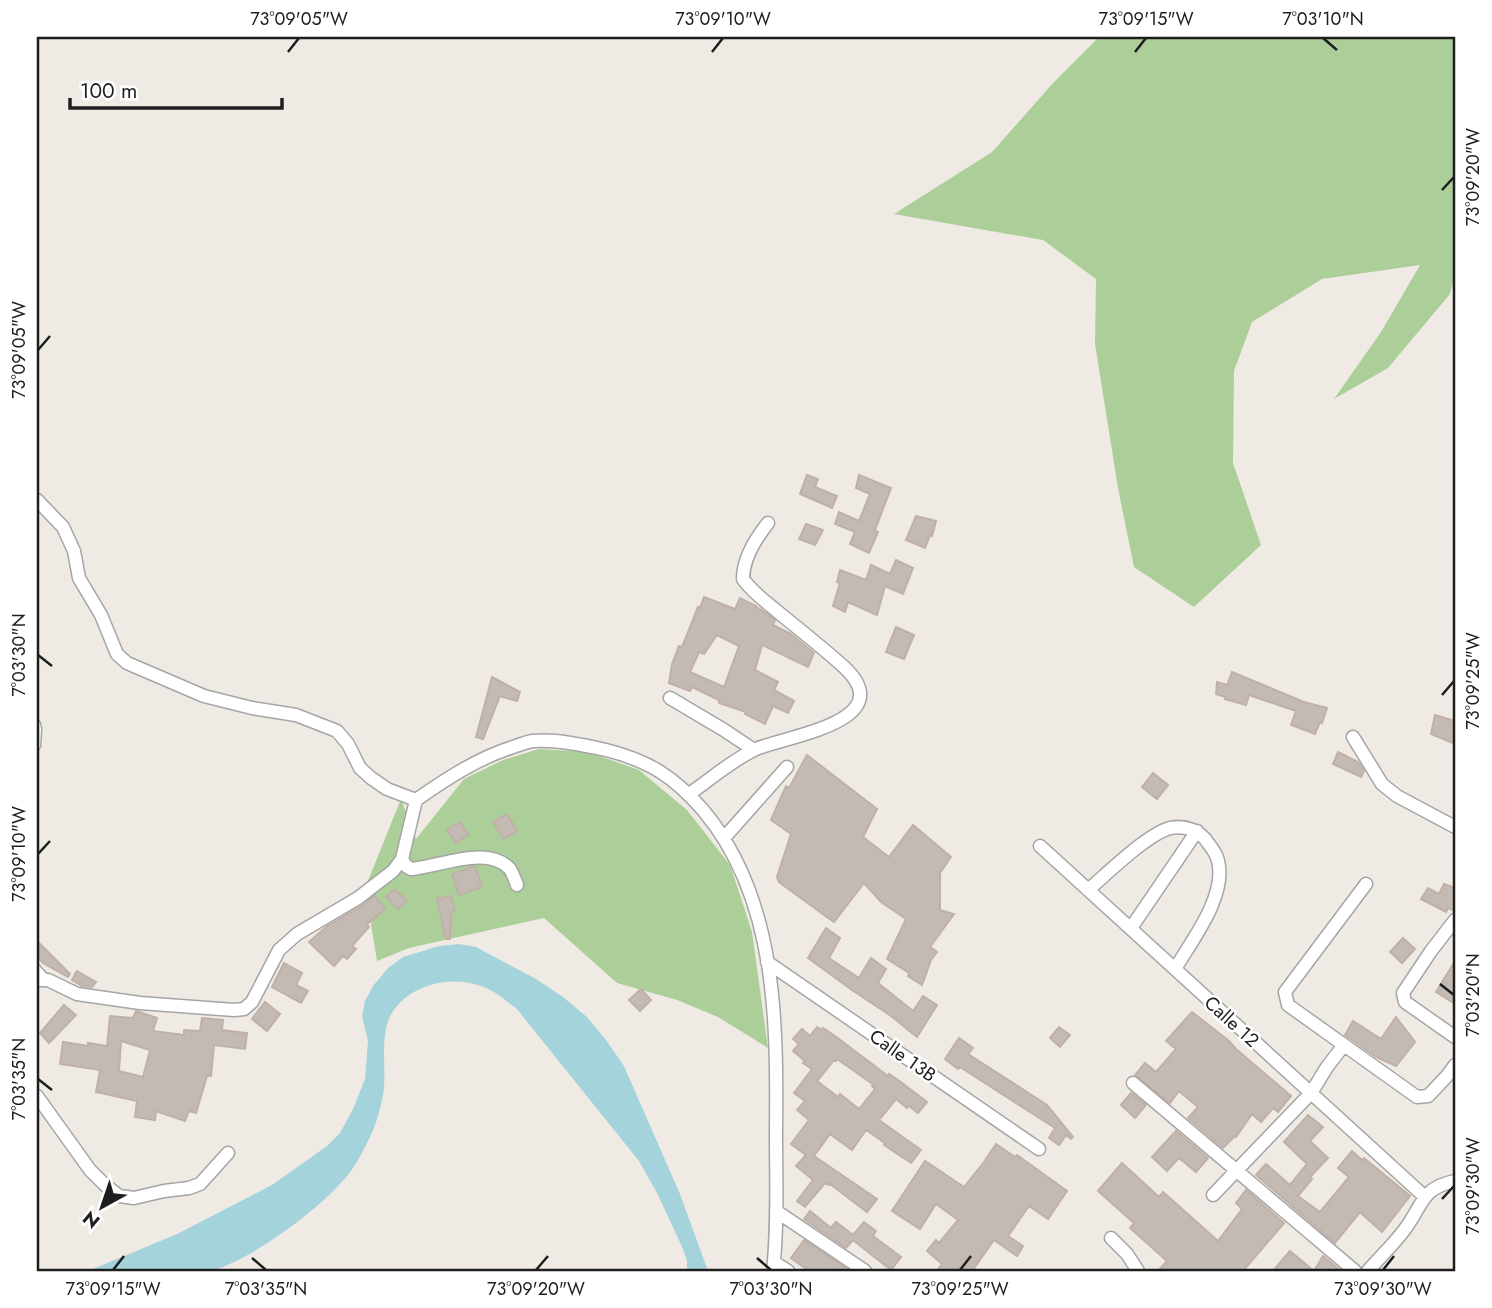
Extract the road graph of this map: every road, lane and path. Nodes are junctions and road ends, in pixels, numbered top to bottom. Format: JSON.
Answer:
{"nodes":[{"id":1,"x":37,"y":500,"type":"edge"},
{"id":2,"x":768,"y":523,"type":"dead end"},
{"id":3,"x":670,"y":698,"type":"dead end"},
{"id":4,"x":37,"y":724,"type":"edge"},
{"id":5,"x":1353,"y":737,"type":"dead end"},
{"id":6,"x":37,"y":746,"type":"edge"},
{"id":7,"x":754,"y":750,"type":"junction"},
{"id":8,"x":787,"y":767,"type":"dead end"},
{"id":9,"x":689,"y":794,"type":"junction"},
{"id":10,"x":416,"y":800,"type":"junction"},
{"id":11,"x":1455,"y":827,"type":"edge"},
{"id":12,"x":1197,"y":831,"type":"junction"},
{"id":13,"x":724,"y":838,"type":"junction"},
{"id":14,"x":1040,"y":846,"type":"dead end"},
{"id":15,"x":402,"y":859,"type":"junction"},
{"id":16,"x":1366,"y":884,"type":"dead end"},
{"id":17,"x":517,"y":885,"type":"dead end"},
{"id":18,"x":1088,"y":890,"type":"junction"},
{"id":19,"x":1455,"y":920,"type":"edge"},
{"id":20,"x":1131,"y":928,"type":"junction"},
{"id":21,"x":767,"y":962,"type":"junction"},
{"id":22,"x":37,"y":968,"type":"edge"},
{"id":23,"x":1175,"y":969,"type":"junction"},
{"id":24,"x":42,"y":980,"type":"edge"},
{"id":25,"x":1455,"y":1037,"type":"edge"},
{"id":26,"x":1344,"y":1045,"type":"junction"},
{"id":27,"x":1455,"y":1065,"type":"edge"},
{"id":28,"x":1133,"y":1083,"type":"dead end"},
{"id":29,"x":1311,"y":1093,"type":"junction"},
{"id":30,"x":37,"y":1096,"type":"edge"},
{"id":31,"x":1039,"y":1149,"type":"dead end"},
{"id":32,"x":228,"y":1153,"type":"dead end"},
{"id":33,"x":1237,"y":1170,"type":"junction"},
{"id":34,"x":1455,"y":1181,"type":"edge"},
{"id":35,"x":1213,"y":1195,"type":"dead end"},
{"id":36,"x":1424,"y":1196,"type":"junction"},
{"id":37,"x":776,"y":1211,"type":"junction"},
{"id":38,"x":1111,"y":1238,"type":"dead end"},
{"id":39,"x":773,"y":1266,"type":"edge"},
{"id":40,"x":788,"y":1271,"type":"edge"},
{"id":41,"x":865,"y":1271,"type":"edge"},
{"id":42,"x":1138,"y":1271,"type":"edge"},
{"id":43,"x":1355,"y":1271,"type":"edge"},
{"id":44,"x":1368,"y":1271,"type":"edge"}],
"edges":[{"from":1,"to":10,"type":"street"},
{"from":2,"to":7,"type":"street"},
{"from":3,"to":7,"type":"street"},
{"from":4,"to":6,"type":"lane"},
{"from":5,"to":11,"type":"street"},
{"from":7,"to":9,"type":"street"},
{"from":8,"to":13,"type":"street"},
{"from":9,"to":10,"type":"street"},
{"from":9,"to":13,"type":"street"},
{"from":10,"to":15,"type":"street"},
{"from":12,"to":18,"type":"street"},
{"from":12,"to":20,"type":"street"},
{"from":12,"to":23,"type":"street"},
{"from":13,"to":21,"type":"street"},
{"from":14,"to":18,"type":"street","name":"Calle 12"},
{"from":15,"to":17,"type":"street"},
{"from":15,"to":24,"type":"street"},
{"from":16,"to":26,"type":"street"},
{"from":18,"to":20,"type":"street","name":"Calle 12"},
{"from":19,"to":25,"type":"street"},
{"from":20,"to":23,"type":"street","name":"Calle 12"},
{"from":21,"to":31,"type":"street","name":"Calle 13B"},
{"from":21,"to":37,"type":"street"},
{"from":22,"to":24,"type":"lane"},
{"from":23,"to":29,"type":"street","name":"Calle 12"},
{"from":26,"to":27,"type":"street"},
{"from":26,"to":29,"type":"street"},
{"from":28,"to":33,"type":"street"},
{"from":29,"to":33,"type":"street"},
{"from":29,"to":36,"type":"street","name":"Calle 12"},
{"from":30,"to":32,"type":"street"},
{"from":33,"to":35,"type":"street"},
{"from":33,"to":43,"type":"street"},
{"from":34,"to":36,"type":"street"},
{"from":36,"to":44,"type":"street"},
{"from":37,"to":39,"type":"street"},
{"from":37,"to":41,"type":"street"},
{"from":38,"to":42,"type":"street"},
{"from":39,"to":40,"type":"street"}]}
